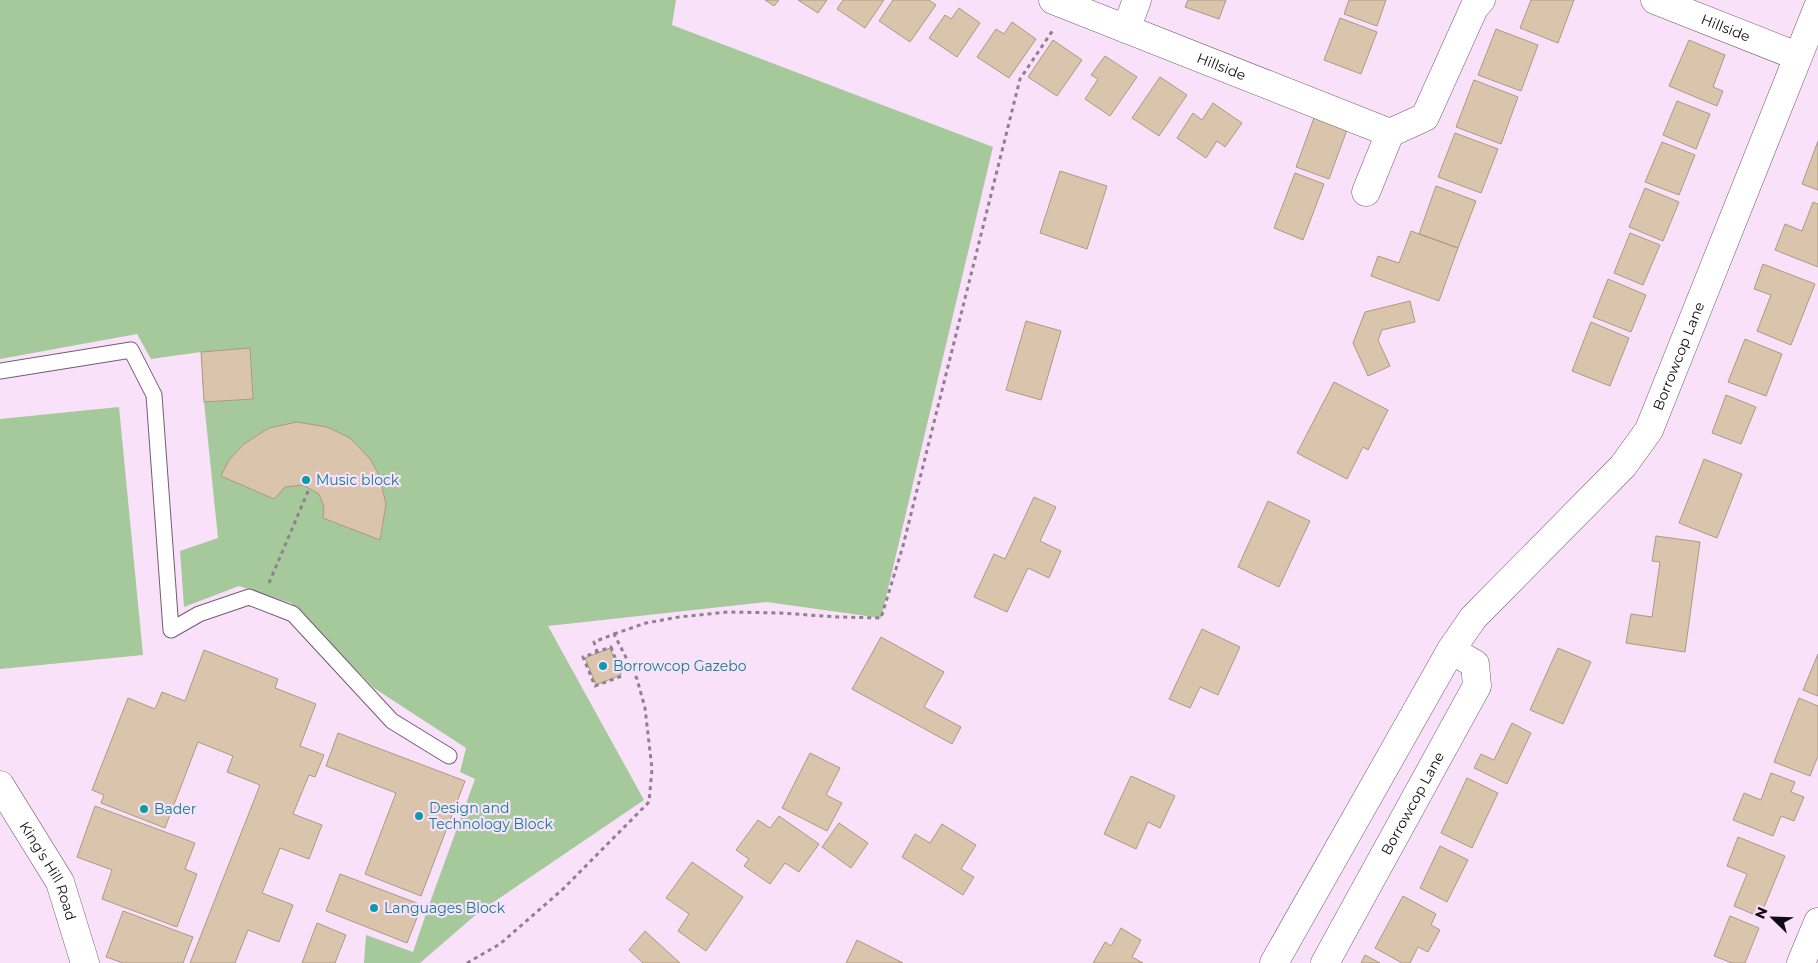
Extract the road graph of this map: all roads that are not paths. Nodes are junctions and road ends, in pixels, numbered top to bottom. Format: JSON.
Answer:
{"nodes":[{"id":1,"x":1137,"y":0,"type":"edge"},
{"id":2,"x":1481,"y":0,"type":"edge"},
{"id":3,"x":1655,"y":0,"type":"edge"},
{"id":4,"x":1061,"y":3,"type":"edge"},
{"id":5,"x":1818,"y":7,"type":"edge"},
{"id":6,"x":1126,"y":29,"type":"junction"},
{"id":7,"x":1798,"y":56,"type":"junction"},
{"id":8,"x":1390,"y":133,"type":"junction"},
{"id":9,"x":1366,"y":192,"type":"dead end"},
{"id":10,"x":0,"y":371,"type":"edge"},
{"id":11,"x":1451,"y":650,"type":"junction"},
{"id":12,"x":448,"y":756,"type":"dead end"},
{"id":13,"x":0,"y":784,"type":"edge"},
{"id":14,"x":7,"y":808,"type":"edge"},
{"id":15,"x":1818,"y":922,"type":"edge"},
{"id":16,"x":85,"y":963,"type":"edge"},
{"id":17,"x":1274,"y":963,"type":"edge"},
{"id":18,"x":1325,"y":963,"type":"edge"},
{"id":19,"x":1802,"y":963,"type":"edge"}],
"edges":[{"from":1,"to":6,"type":"street"},
{"from":2,"to":8,"type":"street"},
{"from":3,"to":7,"type":"street","name":"Hillside"},
{"from":4,"to":6,"type":"street","name":"Hillside"},
{"from":5,"to":7,"type":"street","name":"Borrowcop Lane"},
{"from":6,"to":8,"type":"street","name":"Hillside"},
{"from":7,"to":11,"type":"street","name":"Borrowcop Lane"},
{"from":8,"to":9,"type":"street"},
{"from":10,"to":12,"type":"lane"},
{"from":11,"to":17,"type":"street","name":"Borrowcop Lane"},
{"from":11,"to":18,"type":"street","name":"Borrowcop Lane"},
{"from":13,"to":14,"type":"street","name":"King's Hill Road"},
{"from":14,"to":16,"type":"street","name":"King's Hill Road"},
{"from":15,"to":19,"type":"street"}]}
